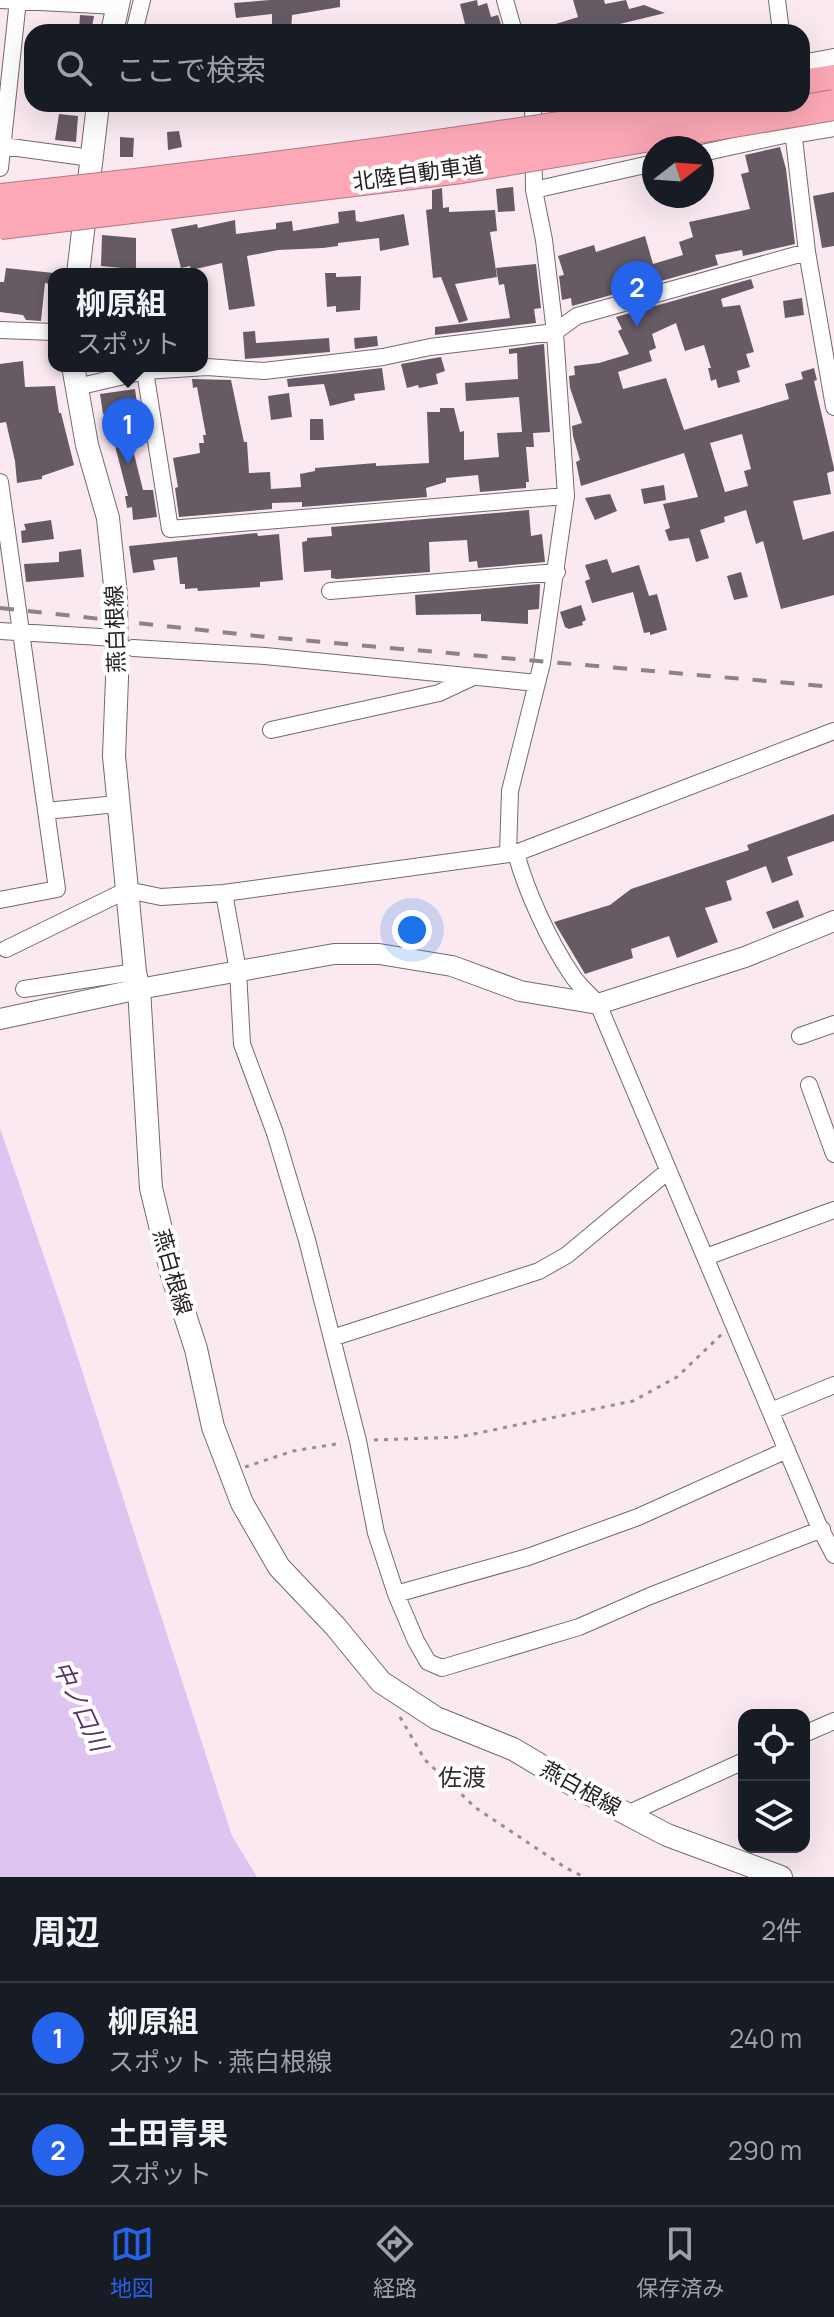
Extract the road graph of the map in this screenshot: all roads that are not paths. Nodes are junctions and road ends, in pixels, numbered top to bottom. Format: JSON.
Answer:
{"nodes":[{"id":1,"x":0,"y":0,"type":"edge"},
{"id":2,"x":18,"y":0,"type":"edge"},
{"id":3,"x":142,"y":0,"type":"edge"},
{"id":4,"x":505,"y":0,"type":"edge"},
{"id":5,"x":777,"y":0,"type":"edge"},
{"id":6,"x":118,"y":3,"type":"edge"},
{"id":7,"x":114,"y":24,"type":"edge"},
{"id":8,"x":136,"y":24,"type":"edge"},
{"id":9,"x":512,"y":24,"type":"edge"},
{"id":10,"x":780,"y":24,"type":"edge"},
{"id":11,"x":834,"y":59,"type":"edge"},
{"id":12,"x":810,"y":64,"type":"edge"},
{"id":13,"x":834,"y":80,"type":"edge"},
{"id":14,"x":810,"y":84,"type":"edge"},
{"id":15,"x":834,"y":105,"type":"edge"},
{"id":16,"x":810,"y":109,"type":"edge"},
{"id":17,"x":97,"y":112,"type":"edge"},
{"id":18,"x":533,"y":112,"type":"edge"},
{"id":19,"x":643,"y":112,"type":"edge"},
{"id":20,"x":791,"y":112,"type":"edge"},
{"id":21,"x":793,"y":112,"type":"edge"},
{"id":22,"x":834,"y":126,"type":"edge"},
{"id":23,"x":793,"y":133,"type":"junction"},
{"id":24,"x":3,"y":146,"type":"junction"},
{"id":25,"x":714,"y":150,"type":"edge"},
{"id":26,"x":91,"y":158,"type":"junction"},
{"id":27,"x":642,"y":166,"type":"edge"},
{"id":28,"x":0,"y":168,"type":"edge"},
{"id":29,"x":534,"y":190,"type":"junction"},
{"id":30,"x":0,"y":199,"type":"edge"},
{"id":31,"x":0,"y":224,"type":"edge"},
{"id":32,"x":807,"y":252,"type":"junction"},
{"id":33,"x":79,"y":268,"type":"edge"},
{"id":34,"x":0,"y":330,"type":"edge"},
{"id":35,"x":48,"y":332,"type":"edge"},
{"id":36,"x":555,"y":332,"type":"junction"},
{"id":37,"x":829,"y":353,"type":"edge"},
{"id":38,"x":208,"y":367,"type":"edge"},
{"id":39,"x":133,"y":372,"type":"edge"},
{"id":40,"x":145,"y":372,"type":"edge"},
{"id":41,"x":75,"y":377,"type":"edge"},
{"id":42,"x":834,"y":407,"type":"edge"},
{"id":43,"x":0,"y":482,"type":"edge"},
{"id":44,"x":566,"y":496,"type":"junction"},
{"id":45,"x":557,"y":572,"type":"junction"},
{"id":46,"x":330,"y":591,"type":"dead end"},
{"id":47,"x":0,"y":631,"type":"edge"},
{"id":48,"x":21,"y":632,"type":"junction"},
{"id":49,"x":125,"y":643,"type":"junction"},
{"id":50,"x":475,"y":677,"type":"junction"},
{"id":51,"x":537,"y":683,"type":"junction"},
{"id":52,"x":271,"y":730,"type":"dead end"},
{"id":53,"x":834,"y":731,"type":"edge"},
{"id":54,"x":117,"y":804,"type":"junction"},
{"id":55,"x":46,"y":811,"type":"junction"},
{"id":56,"x":512,"y":853,"type":"junction"},
{"id":57,"x":127,"y":890,"type":"junction"},
{"id":58,"x":224,"y":893,"type":"junction"},
{"id":59,"x":0,"y":900,"type":"edge"},
{"id":60,"x":834,"y":921,"type":"edge"},
{"id":61,"x":6,"y":949,"type":"dead end"},
{"id":62,"x":238,"y":971,"type":"junction"},
{"id":63,"x":137,"y":980,"type":"junction"},
{"id":64,"x":24,"y":989,"type":"dead end"},
{"id":65,"x":598,"y":1004,"type":"junction"},
{"id":66,"x":0,"y":1019,"type":"edge"},
{"id":67,"x":834,"y":1024,"type":"edge"},
{"id":68,"x":800,"y":1036,"type":"dead end"},
{"id":69,"x":809,"y":1085,"type":"dead end"},
{"id":70,"x":834,"y":1154,"type":"edge"},
{"id":71,"x":668,"y":1171,"type":"junction"},
{"id":72,"x":834,"y":1210,"type":"edge"},
{"id":73,"x":706,"y":1257,"type":"junction"},
{"id":74,"x":332,"y":1338,"type":"junction"},
{"id":75,"x":834,"y":1385,"type":"edge"},
{"id":76,"x":771,"y":1411,"type":"junction"},
{"id":77,"x":787,"y":1450,"type":"junction"},
{"id":78,"x":822,"y":1529,"type":"junction"},
{"id":79,"x":834,"y":1555,"type":"edge"},
{"id":80,"x":396,"y":1594,"type":"junction"},
{"id":81,"x":834,"y":1721,"type":"edge"},
{"id":82,"x":810,"y":1731,"type":"edge"},
{"id":83,"x":738,"y":1764,"type":"edge"},
{"id":84,"x":627,"y":1814,"type":"junction"},
{"id":85,"x":781,"y":1877,"type":"edge"}],
"edges":[{"from":1,"to":2,"type":"street"},
{"from":2,"to":6,"type":"street"},
{"from":2,"to":24,"type":"street"},
{"from":3,"to":8,"type":"street"},
{"from":4,"to":9,"type":"street"},
{"from":5,"to":10,"type":"street"},
{"from":6,"to":7,"type":"main road"},
{"from":11,"to":12,"type":"street"},
{"from":13,"to":14,"type":"highway"},
{"from":15,"to":16,"type":"highway","name":"北陸自動車道","bridge":true},
{"from":17,"to":26,"type":"main road"},
{"from":18,"to":29,"type":"street"},
{"from":19,"to":30,"type":"highway","name":"北陸自動車道","bridge":true},
{"from":20,"to":23,"type":"street"},
{"from":21,"to":31,"type":"highway","name":"北陸自動車道","bridge":true},
{"from":22,"to":23,"type":"street"},
{"from":23,"to":25,"type":"street"},
{"from":23,"to":32,"type":"street"},
{"from":24,"to":26,"type":"street"},
{"from":24,"to":28,"type":"street"},
{"from":26,"to":33,"type":"main road"},
{"from":27,"to":29,"type":"street"},
{"from":29,"to":36,"type":"street"},
{"from":32,"to":36,"type":"street"},
{"from":32,"to":37,"type":"street"},
{"from":34,"to":35,"type":"street"},
{"from":36,"to":38,"type":"street"},
{"from":36,"to":44,"type":"street"},
{"from":37,"to":42,"type":"street"},
{"from":39,"to":41,"type":"street"},
{"from":40,"to":44,"type":"street"},
{"from":41,"to":49,"type":"main road","name":"燕白根線"},
{"from":43,"to":48,"type":"street"},
{"from":44,"to":45,"type":"street"},
{"from":45,"to":46,"type":"street"},
{"from":45,"to":51,"type":"street"},
{"from":47,"to":48,"type":"street"},
{"from":48,"to":49,"type":"street"},
{"from":48,"to":55,"type":"street"},
{"from":49,"to":50,"type":"street"},
{"from":49,"to":54,"type":"main road","name":"燕白根線"},
{"from":50,"to":51,"type":"street"},
{"from":50,"to":52,"type":"street"},
{"from":51,"to":56,"type":"street"},
{"from":53,"to":56,"type":"street"},
{"from":54,"to":55,"type":"street"},
{"from":54,"to":57,"type":"main road","name":"燕白根線"},
{"from":55,"to":59,"type":"street"},
{"from":56,"to":58,"type":"street"},
{"from":56,"to":65,"type":"street"},
{"from":57,"to":58,"type":"street"},
{"from":57,"to":61,"type":"street"},
{"from":57,"to":63,"type":"main road","name":"燕白根線"},
{"from":58,"to":62,"type":"street"},
{"from":60,"to":65,"type":"street"},
{"from":62,"to":63,"type":"street"},
{"from":62,"to":65,"type":"street"},
{"from":62,"to":74,"type":"street"},
{"from":63,"to":64,"type":"street"},
{"from":63,"to":66,"type":"street"},
{"from":63,"to":84,"type":"main road","name":"燕白根線"},
{"from":65,"to":71,"type":"street"},
{"from":67,"to":68,"type":"street"},
{"from":69,"to":70,"type":"street"},
{"from":71,"to":73,"type":"street"},
{"from":71,"to":74,"type":"street"},
{"from":72,"to":73,"type":"street"},
{"from":73,"to":76,"type":"street"},
{"from":74,"to":80,"type":"street"},
{"from":75,"to":76,"type":"street"},
{"from":76,"to":77,"type":"street"},
{"from":77,"to":78,"type":"street"},
{"from":77,"to":80,"type":"street"},
{"from":78,"to":79,"type":"street"},
{"from":78,"to":80,"type":"street"},
{"from":81,"to":82,"type":"street"},
{"from":83,"to":84,"type":"street"},
{"from":84,"to":85,"type":"main road","name":"燕白根線"}]}
